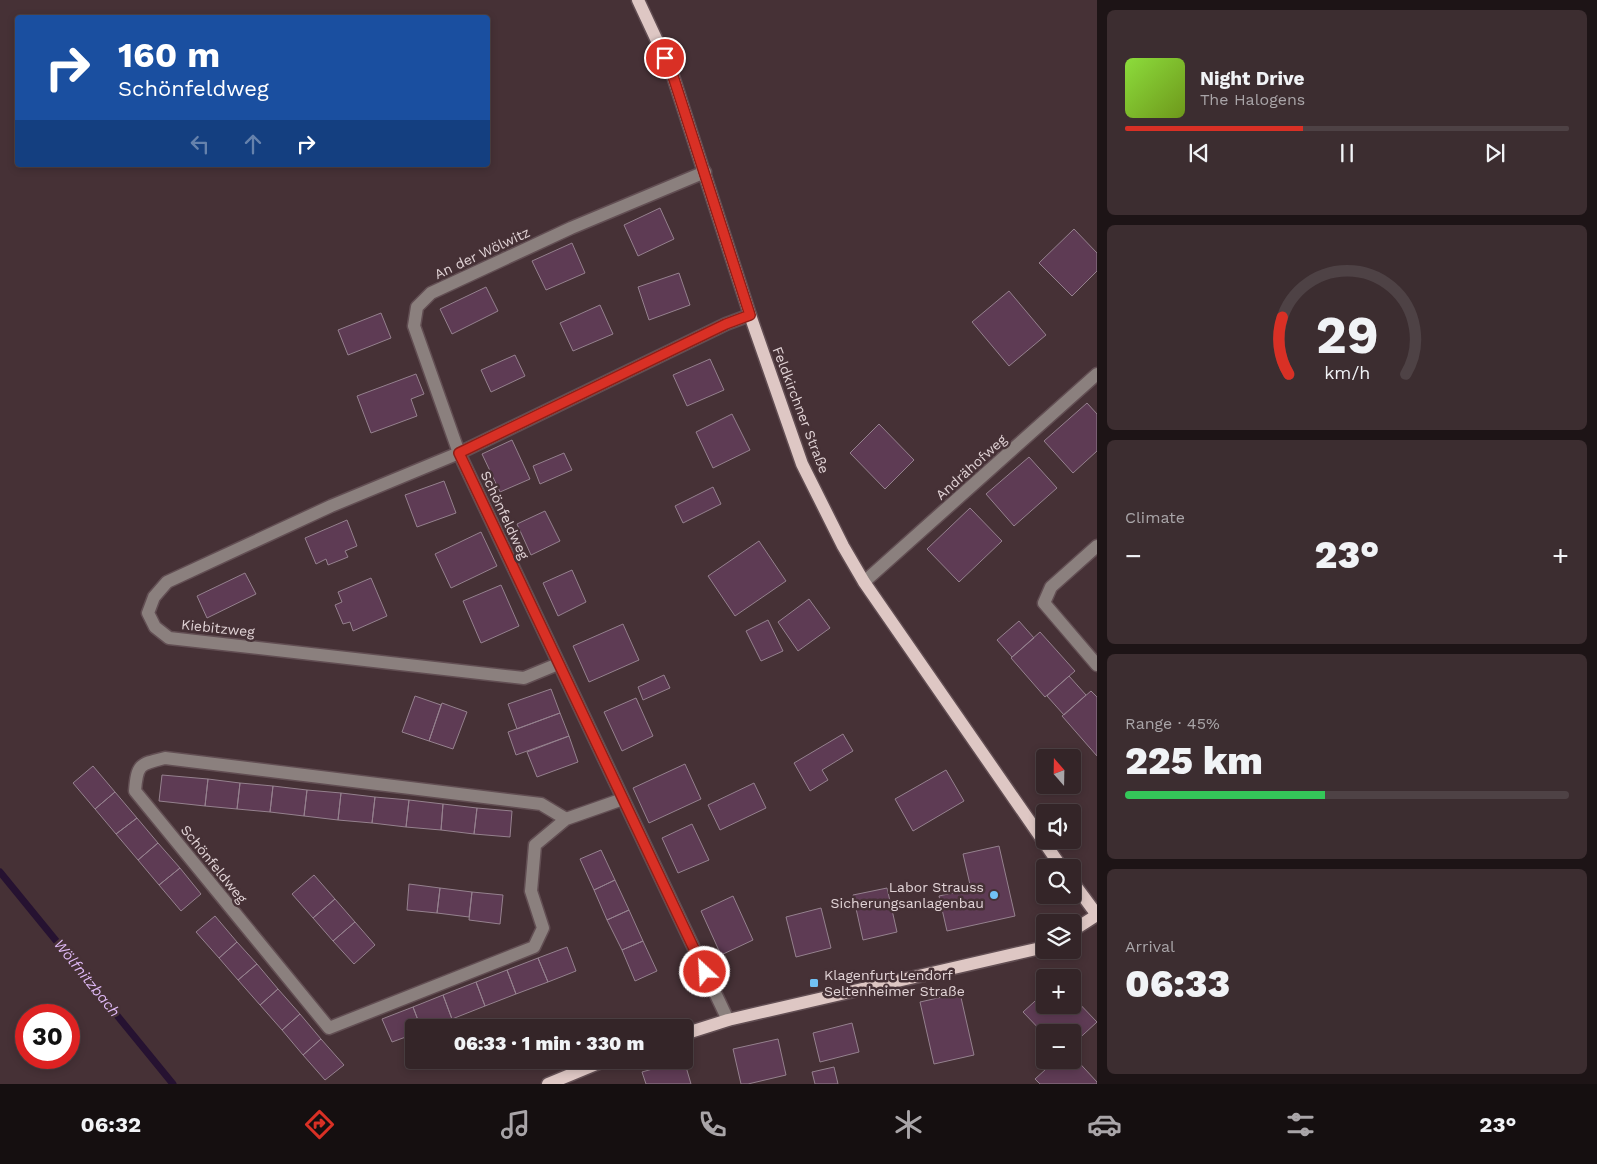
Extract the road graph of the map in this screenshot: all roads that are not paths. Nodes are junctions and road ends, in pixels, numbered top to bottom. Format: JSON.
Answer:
{"nodes":[{"id":1,"x":638,"y":0,"type":"edge"},
{"id":2,"x":705,"y":172,"type":"junction"},
{"id":3,"x":750,"y":315,"type":"junction"},
{"id":4,"x":1097,"y":374,"type":"edge"},
{"id":5,"x":459,"y":453,"type":"junction"},
{"id":6,"x":1097,"y":546,"type":"edge"},
{"id":7,"x":864,"y":582,"type":"junction"},
{"id":8,"x":558,"y":664,"type":"junction"},
{"id":9,"x":1097,"y":665,"type":"edge"},
{"id":10,"x":623,"y":799,"type":"junction"},
{"id":11,"x":566,"y":819,"type":"junction"},
{"id":12,"x":1056,"y":859,"type":"edge"},
{"id":13,"x":1081,"y":893,"type":"edge"},
{"id":14,"x":1097,"y":915,"type":"edge"},
{"id":15,"x":1081,"y":925,"type":"edge"},
{"id":16,"x":1036,"y":949,"type":"edge"},
{"id":17,"x":728,"y":1020,"type":"junction"},
{"id":18,"x":693,"y":1031,"type":"edge"},
{"id":19,"x":584,"y":1069,"type":"edge"},
{"id":20,"x":548,"y":1084,"type":"edge"}],
"edges":[{"from":1,"to":2,"type":"main road","name":"Feldkirchner Straße"},
{"from":2,"to":3,"type":"main road","name":"Feldkirchner Straße"},
{"from":2,"to":5,"type":"street","name":"An der Wölwitz"},
{"from":3,"to":5,"type":"street"},
{"from":3,"to":7,"type":"main road","name":"Feldkirchner Straße"},
{"from":4,"to":7,"type":"street","name":"Andrähofweg"},
{"from":5,"to":8,"type":"street","name":"Schönfeldweg"},
{"from":5,"to":8,"type":"street","name":"Kiebitzweg"},
{"from":6,"to":9,"type":"street"},
{"from":7,"to":12,"type":"main road","name":"Feldkirchner Straße"},
{"from":8,"to":10,"type":"street","name":"Schönfeldweg"},
{"from":10,"to":11,"type":"street","name":"Schönfeldweg"},
{"from":10,"to":17,"type":"street","name":"Schönfeldweg"},
{"from":11,"to":11,"type":"street","name":"Schönfeldweg"},
{"from":13,"to":14,"type":"main road"},
{"from":14,"to":15,"type":"main road"},
{"from":16,"to":17,"type":"main road"},
{"from":17,"to":18,"type":"main road"},
{"from":19,"to":20,"type":"main road"}]}
